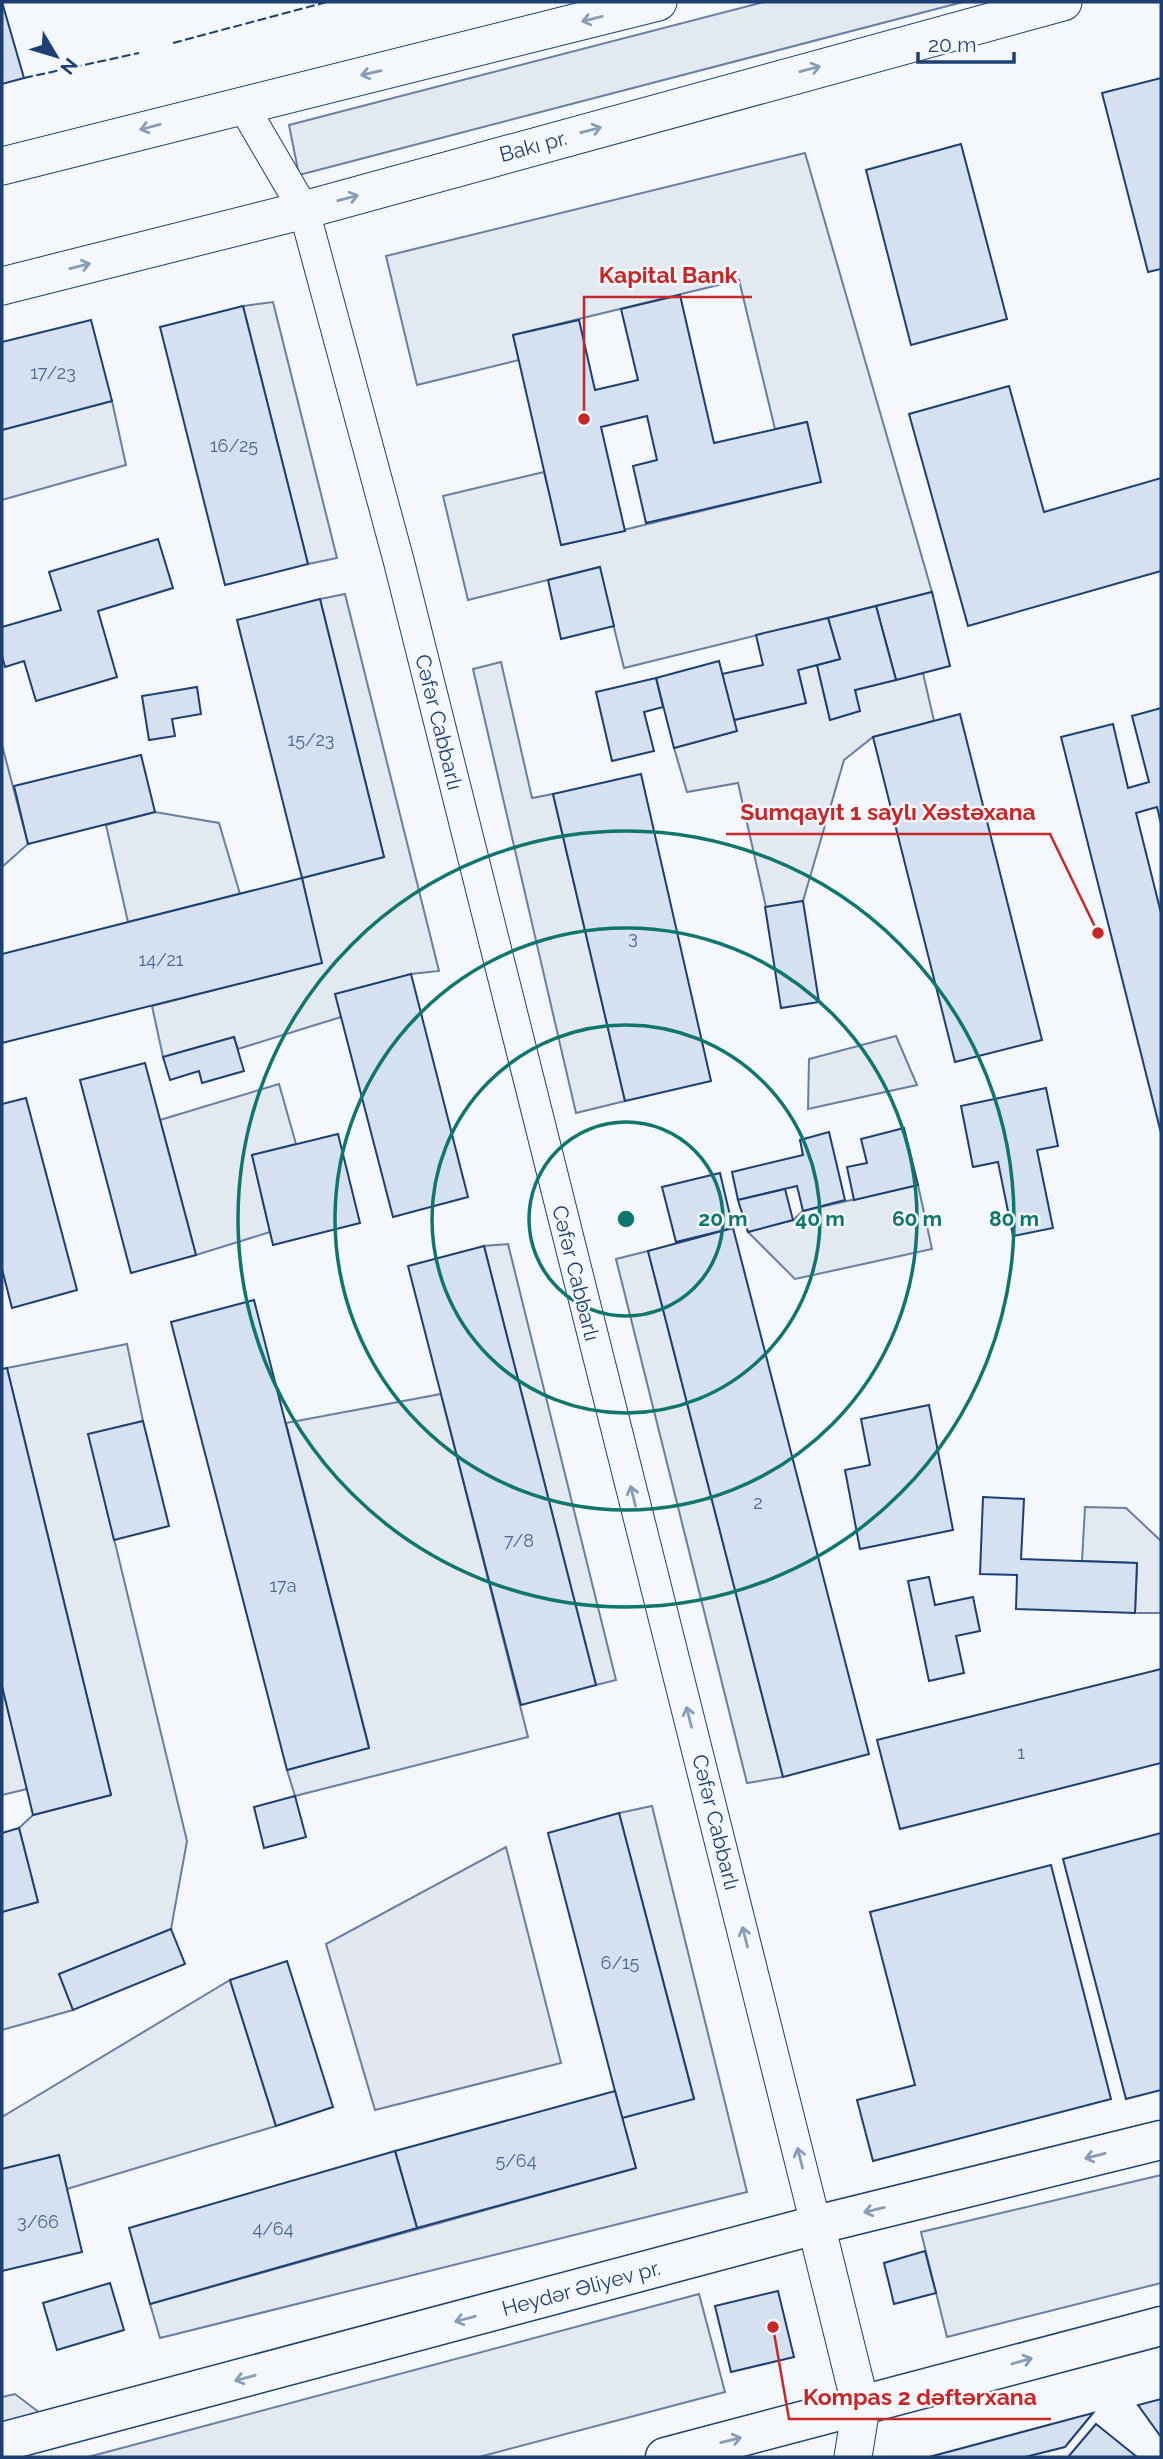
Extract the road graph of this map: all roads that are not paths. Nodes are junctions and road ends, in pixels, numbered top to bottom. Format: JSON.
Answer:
{"nodes":[{"id":1,"x":658,"y":2,"type":"edge"},
{"id":2,"x":1063,"y":2,"type":"edge"},
{"id":3,"x":242,"y":104,"type":"junction"},
{"id":4,"x":2,"y":166,"type":"edge"},
{"id":5,"x":304,"y":210,"type":"junction"},
{"id":6,"x":6,"y":278,"type":"edge"},
{"id":7,"x":1161,"y":2140,"type":"edge"},
{"id":8,"x":816,"y":2225,"type":"junction"},
{"id":9,"x":1161,"y":2326,"type":"edge"},
{"id":10,"x":861,"y":2407,"type":"junction"},
{"id":11,"x":2,"y":2442,"type":"edge"},
{"id":12,"x":665,"y":2457,"type":"edge"},
{"id":13,"x":853,"y":2457,"type":"edge"}],
"edges":[{"from":1,"to":3,"type":"street","one_way":true},
{"from":5,"to":2,"type":"street","name":"Bakı pr.","one_way":true},
{"from":3,"to":4,"type":"street","one_way":true},
{"from":3,"to":5,"type":"street","name":"Cəfər Cabbarlı"},
{"from":6,"to":5,"type":"street","name":"Bakı pr.","one_way":true},
{"from":8,"to":5,"type":"street","name":"Cəfər Cabbarlı","one_way":true},
{"from":7,"to":8,"type":"main road","name":"Heydər Əliyev pr.","one_way":true},
{"from":8,"to":10,"type":"street","name":"Cəfər Cabbarlı"},
{"from":8,"to":11,"type":"main road","name":"Heydər Əliyev pr.","one_way":true},
{"from":10,"to":9,"type":"main road","one_way":true},
{"from":12,"to":10,"type":"main road","one_way":true},
{"from":10,"to":13,"type":"street","name":"Cəfər Cabbarlı"}]}
